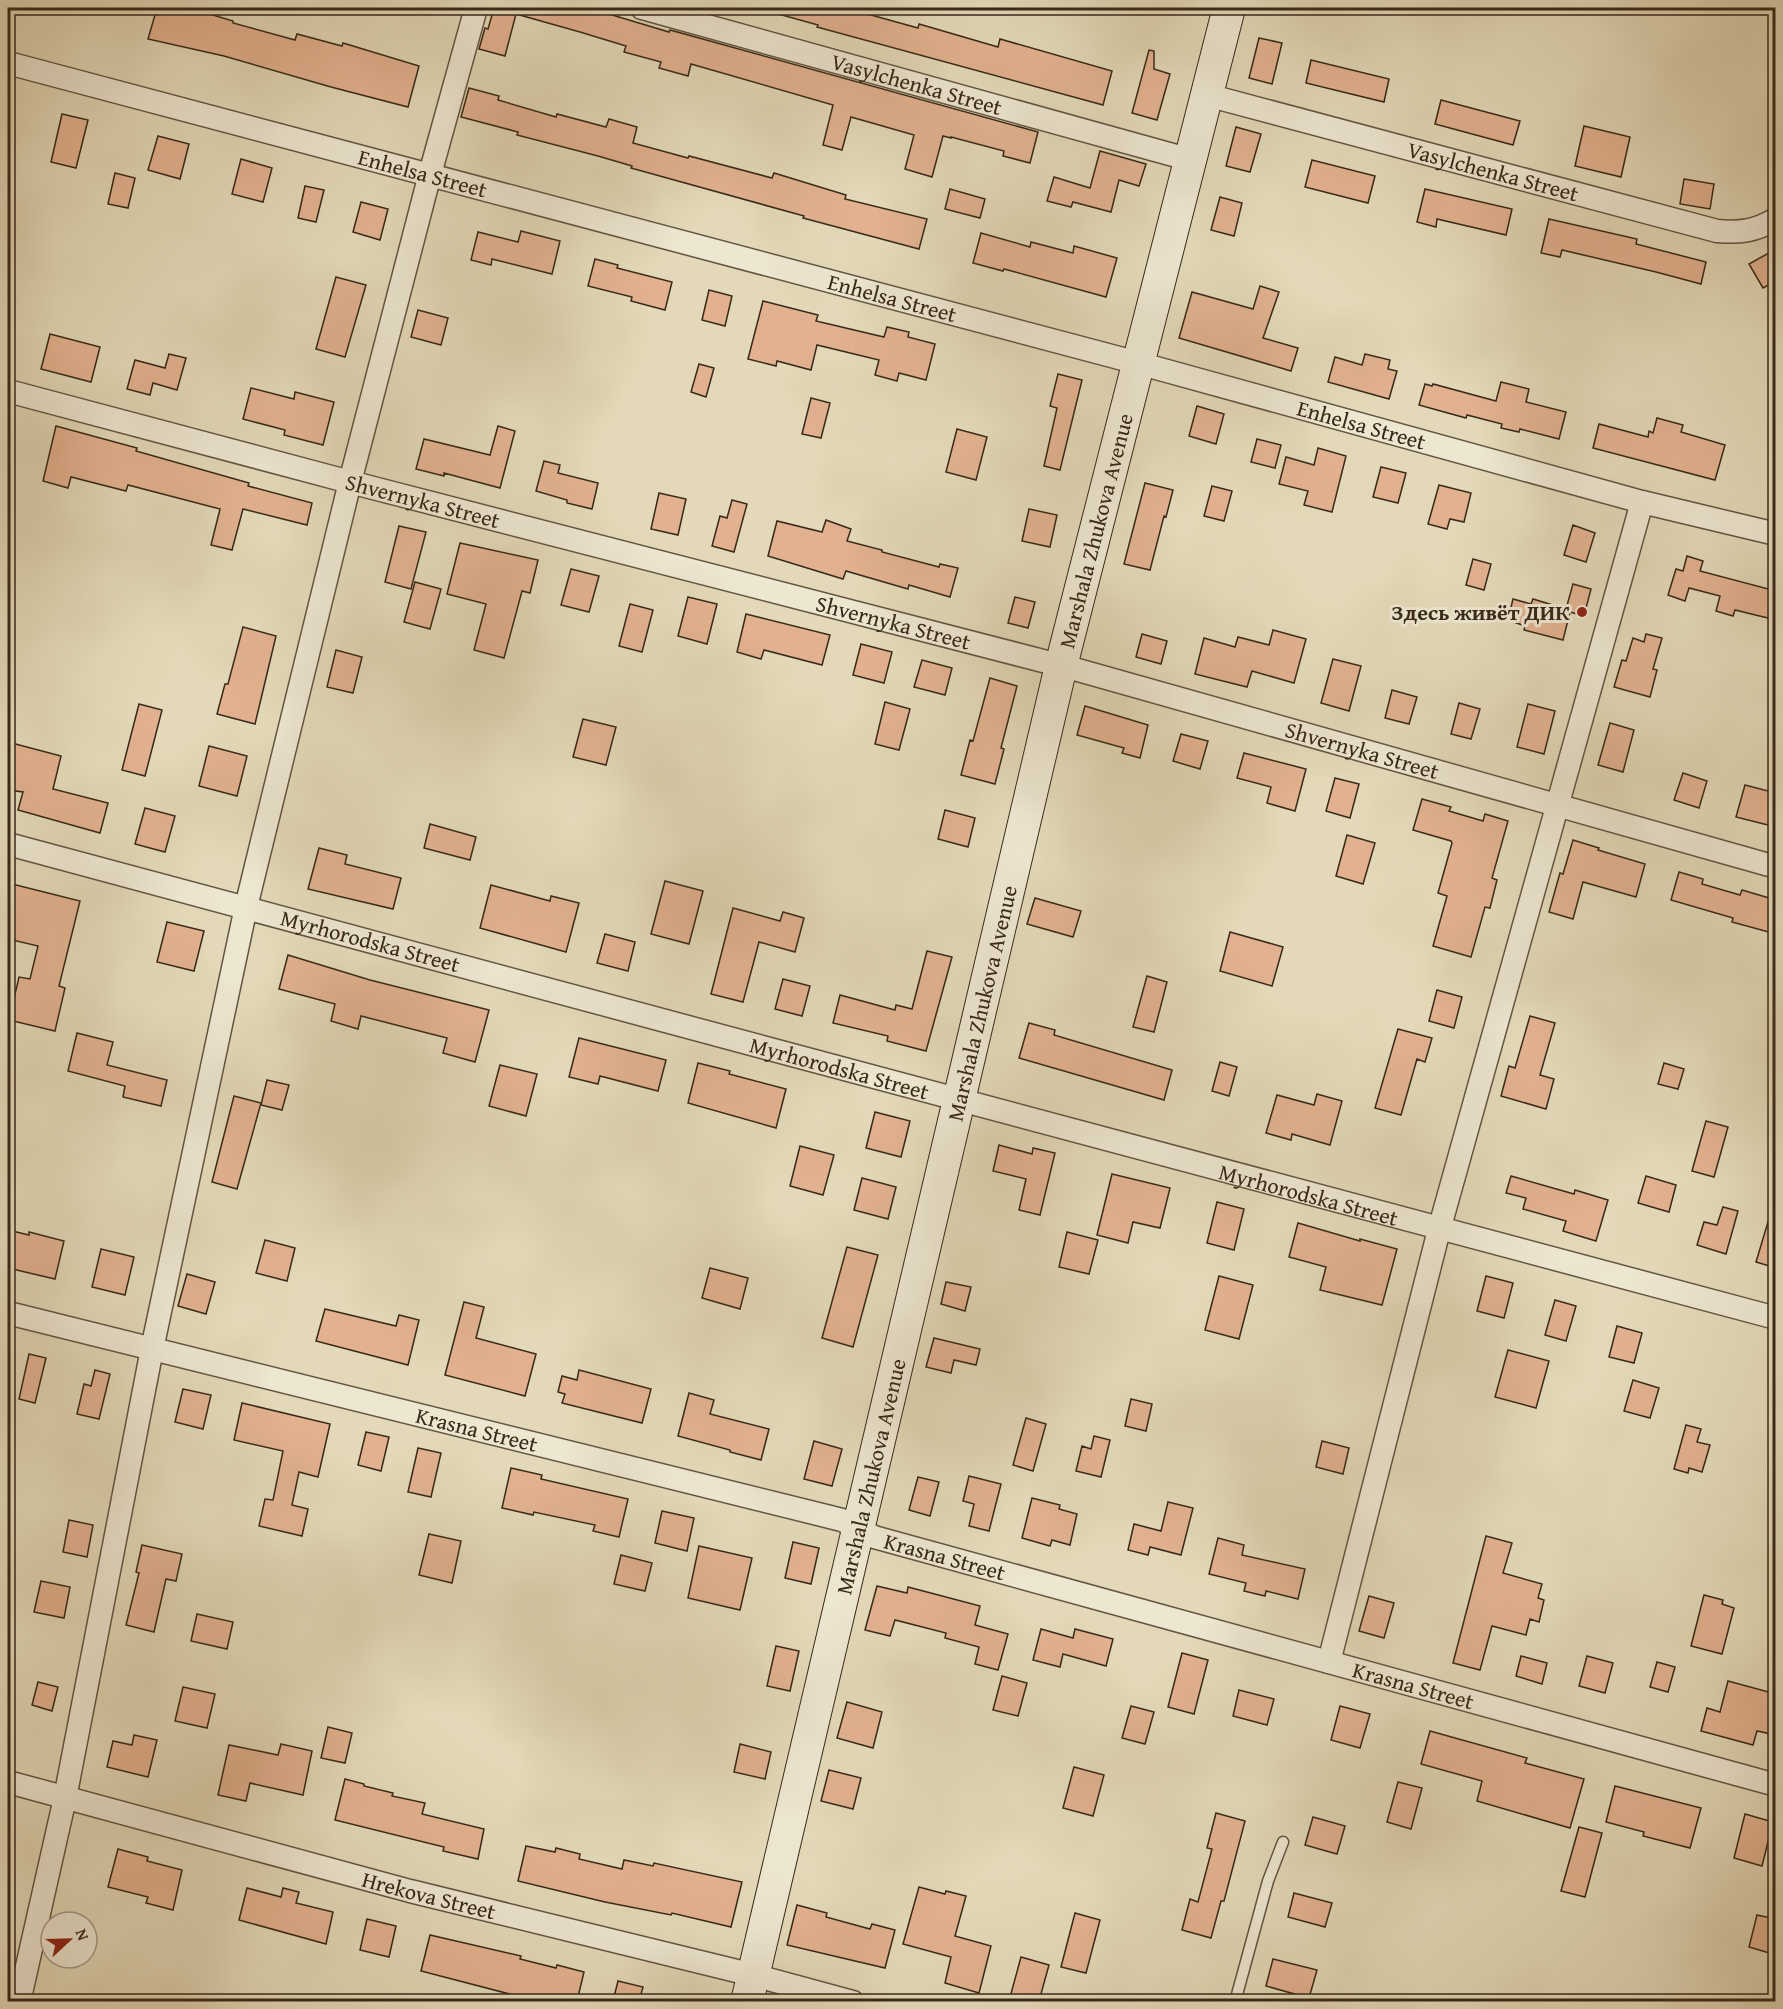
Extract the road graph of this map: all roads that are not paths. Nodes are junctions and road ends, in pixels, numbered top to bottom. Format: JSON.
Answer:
{"nodes":[{"id":1,"x":476,"y":8,"type":"edge"},
{"id":2,"x":642,"y":8,"type":"edge"},
{"id":3,"x":1229,"y":8,"type":"edge"},
{"id":4,"x":8,"y":63,"type":"edge"},
{"id":5,"x":1208,"y":96,"type":"junction"},
{"id":6,"x":1191,"y":160,"type":"junction"},
{"id":7,"x":430,"y":174,"type":"junction"},
{"id":8,"x":1776,"y":219,"type":"edge"},
{"id":9,"x":1138,"y":363,"type":"junction"},
{"id":10,"x":8,"y":392,"type":"edge"},
{"id":11,"x":350,"y":482,"type":"junction"},
{"id":12,"x":1642,"y":502,"type":"junction"},
{"id":13,"x":1776,"y":534,"type":"edge"},
{"id":14,"x":1061,"y":666,"type":"junction"},
{"id":15,"x":1557,"y":806,"type":"junction"},
{"id":16,"x":8,"y":844,"type":"edge"},
{"id":17,"x":1776,"y":867,"type":"edge"},
{"id":18,"x":246,"y":907,"type":"junction"},
{"id":19,"x":959,"y":1102,"type":"junction"},
{"id":20,"x":1439,"y":1230,"type":"junction"},
{"id":21,"x":8,"y":1313,"type":"edge"},
{"id":22,"x":1776,"y":1318,"type":"edge"},
{"id":23,"x":152,"y":1349,"type":"junction"},
{"id":24,"x":858,"y":1528,"type":"junction"},
{"id":25,"x":1329,"y":1662,"type":"junction"},
{"id":26,"x":8,"y":1782,"type":"edge"},
{"id":27,"x":1776,"y":1785,"type":"edge"},
{"id":28,"x":65,"y":1798,"type":"junction"},
{"id":29,"x":1282,"y":1842,"type":"dead end"},
{"id":30,"x":750,"y":1988,"type":"edge"},
{"id":31,"x":19,"y":2001,"type":"edge"},
{"id":32,"x":853,"y":2001,"type":"edge"},
{"id":33,"x":1235,"y":2001,"type":"edge"}],
"edges":[{"from":1,"to":7,"type":"street"},
{"from":2,"to":6,"type":"street","name":"Vasylchenka Street"},
{"from":3,"to":5,"type":"street","name":"Marshala Zhukova Avenue"},
{"from":4,"to":7,"type":"street","name":"Enhelsa Street"},
{"from":5,"to":6,"type":"street","name":"Marshala Zhukova Avenue"},
{"from":5,"to":8,"type":"street","name":"Vasylchenka Street"},
{"from":6,"to":9,"type":"street","name":"Marshala Zhukova Avenue"},
{"from":7,"to":9,"type":"street","name":"Enhelsa Street"},
{"from":7,"to":11,"type":"street"},
{"from":9,"to":12,"type":"street","name":"Enhelsa Street"},
{"from":9,"to":14,"type":"street","name":"Marshala Zhukova Avenue"},
{"from":10,"to":11,"type":"street","name":"Shvernyka Street"},
{"from":11,"to":14,"type":"street","name":"Shvernyka Street"},
{"from":11,"to":18,"type":"street"},
{"from":12,"to":13,"type":"street","name":"Enhelsa Street"},
{"from":12,"to":15,"type":"street"},
{"from":14,"to":15,"type":"street","name":"Shvernyka Street"},
{"from":14,"to":19,"type":"street","name":"Marshala Zhukova Avenue"},
{"from":15,"to":17,"type":"street","name":"Shvernyka Street"},
{"from":15,"to":20,"type":"street"},
{"from":16,"to":18,"type":"street","name":"Myrhorodska Street"},
{"from":18,"to":19,"type":"street","name":"Myrhorodska Street"},
{"from":18,"to":23,"type":"street"},
{"from":19,"to":20,"type":"street","name":"Myrhorodska Street"},
{"from":19,"to":24,"type":"street","name":"Marshala Zhukova Avenue"},
{"from":20,"to":22,"type":"street","name":"Myrhorodska Street"},
{"from":20,"to":25,"type":"street"},
{"from":21,"to":23,"type":"street","name":"Krasna Street"},
{"from":23,"to":24,"type":"street","name":"Krasna Street"},
{"from":23,"to":28,"type":"street"},
{"from":24,"to":25,"type":"street","name":"Krasna Street"},
{"from":24,"to":30,"type":"street","name":"Marshala Zhukova Avenue"},
{"from":25,"to":27,"type":"street","name":"Krasna Street"},
{"from":26,"to":28,"type":"street","name":"Hrekova Street"},
{"from":28,"to":30,"type":"street","name":"Hrekova Street"},
{"from":28,"to":31,"type":"street"},
{"from":29,"to":33,"type":"lane"},
{"from":30,"to":32,"type":"street","name":"Hrekova Street"}]}
